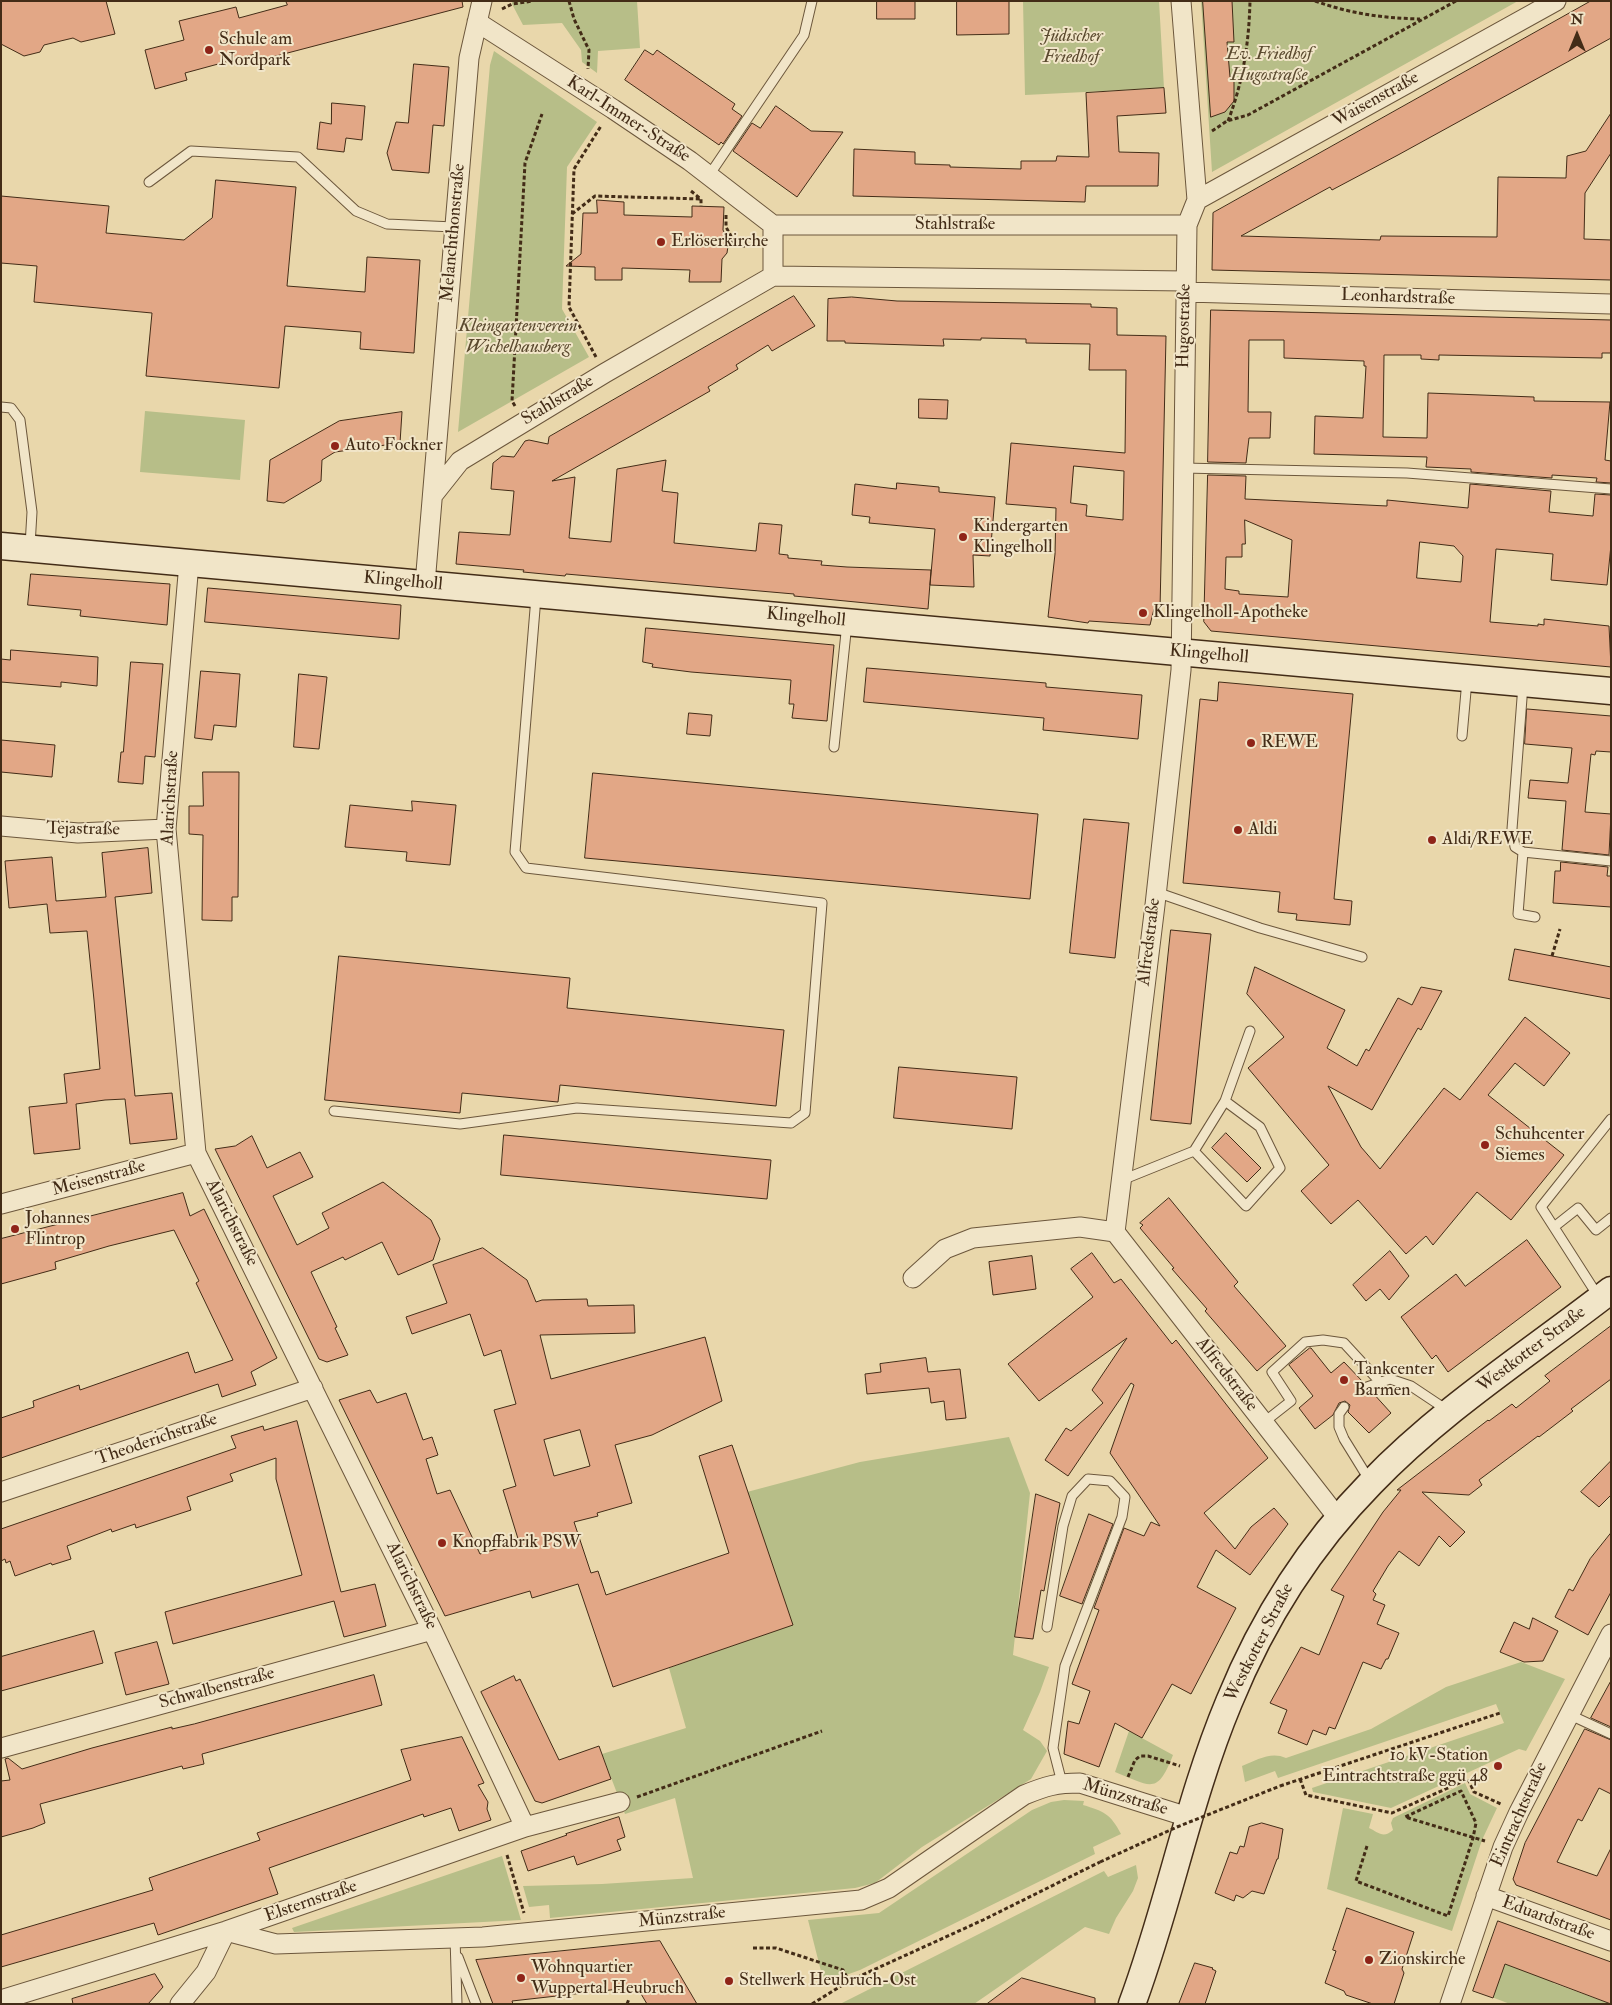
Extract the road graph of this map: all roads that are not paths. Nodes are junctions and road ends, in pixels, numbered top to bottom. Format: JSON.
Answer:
{"nodes":[{"id":1,"x":482,"y":1,"type":"edge"},
{"id":2,"x":812,"y":1,"type":"edge"},
{"id":3,"x":1181,"y":1,"type":"edge"},
{"id":4,"x":1556,"y":1,"type":"edge"},
{"id":5,"x":477,"y":22,"type":"junction"},
{"id":6,"x":710,"y":174,"type":"junction"},
{"id":7,"x":149,"y":182,"type":"dead end"},
{"id":8,"x":1197,"y":200,"type":"junction"},
{"id":9,"x":773,"y":225,"type":"junction"},
{"id":10,"x":1187,"y":225,"type":"junction"},
{"id":11,"x":454,"y":227,"type":"junction"},
{"id":12,"x":773,"y":276,"type":"junction"},
{"id":13,"x":1186,"y":286,"type":"junction"},
{"id":14,"x":1611,"y":304,"type":"edge"},
{"id":15,"x":1,"y":407,"type":"edge"},
{"id":16,"x":1183,"y":468,"type":"junction"},
{"id":17,"x":1611,"y":489,"type":"edge"},
{"id":18,"x":433,"y":495,"type":"junction"},
{"id":19,"x":1,"y":546,"type":"edge"},
{"id":20,"x":30,"y":549,"type":"junction"},
{"id":21,"x":189,"y":563,"type":"junction"},
{"id":22,"x":424,"y":584,"type":"junction"},
{"id":23,"x":536,"y":594,"type":"junction"},
{"id":24,"x":847,"y":622,"type":"junction"},
{"id":25,"x":1182,"y":652,"type":"junction"},
{"id":26,"x":1467,"y":678,"type":"junction"},
{"id":27,"x":1523,"y":682,"type":"junction"},
{"id":28,"x":1611,"y":690,"type":"edge"},
{"id":29,"x":1462,"y":736,"type":"dead end"},
{"id":30,"x":834,"y":747,"type":"dead end"},
{"id":31,"x":1,"y":826,"type":"edge"},
{"id":32,"x":166,"y":829,"type":"junction"},
{"id":33,"x":1523,"y":852,"type":"junction"},
{"id":34,"x":1611,"y":861,"type":"edge"},
{"id":35,"x":1156,"y":892,"type":"junction"},
{"id":36,"x":1535,"y":917,"type":"dead end"},
{"id":37,"x":1362,"y":957,"type":"dead end"},
{"id":38,"x":1250,"y":1031,"type":"dead end"},
{"id":39,"x":1225,"y":1101,"type":"junction"},
{"id":40,"x":334,"y":1112,"type":"dead end"},
{"id":41,"x":1611,"y":1119,"type":"edge"},
{"id":42,"x":1194,"y":1150,"type":"junction"},
{"id":43,"x":196,"y":1154,"type":"junction"},
{"id":44,"x":1122,"y":1180,"type":"junction"},
{"id":45,"x":1,"y":1204,"type":"edge"},
{"id":46,"x":1611,"y":1218,"type":"edge"},
{"id":47,"x":1554,"y":1228,"type":"junction"},
{"id":48,"x":1115,"y":1232,"type":"junction"},
{"id":49,"x":913,"y":1278,"type":"dead end"},
{"id":50,"x":1605,"y":1294,"type":"edge"},
{"id":51,"x":1380,"y":1382,"type":"junction"},
{"id":52,"x":1367,"y":1387,"type":"dead end"},
{"id":53,"x":313,"y":1388,"type":"junction"},
{"id":54,"x":1344,"y":1407,"type":"dead end"},
{"id":55,"x":1449,"y":1412,"type":"junction"},
{"id":56,"x":1263,"y":1423,"type":"junction"},
{"id":57,"x":1371,"y":1482,"type":"junction"},
{"id":58,"x":1,"y":1492,"type":"edge"},
{"id":59,"x":1338,"y":1518,"type":"junction"},
{"id":60,"x":1047,"y":1627,"type":"dead end"},
{"id":61,"x":432,"y":1630,"type":"junction"},
{"id":62,"x":1611,"y":1634,"type":"edge"},
{"id":63,"x":1568,"y":1714,"type":"junction"},
{"id":64,"x":1611,"y":1734,"type":"edge"},
{"id":65,"x":1,"y":1748,"type":"edge"},
{"id":66,"x":1062,"y":1783,"type":"junction"},
{"id":67,"x":620,"y":1802,"type":"road end"},
{"id":68,"x":1188,"y":1817,"type":"junction"},
{"id":69,"x":525,"y":1827,"type":"junction"},
{"id":70,"x":1486,"y":1896,"type":"junction"},
{"id":71,"x":226,"y":1932,"type":"junction"},
{"id":72,"x":1611,"y":1941,"type":"edge"},
{"id":73,"x":455,"y":1945,"type":"junction"},
{"id":74,"x":1,"y":2000,"type":"edge"},
{"id":75,"x":180,"y":2004,"type":"edge"},
{"id":76,"x":457,"y":2004,"type":"edge"},
{"id":77,"x":476,"y":2004,"type":"edge"},
{"id":78,"x":1132,"y":2004,"type":"edge"},
{"id":79,"x":1450,"y":2004,"type":"edge"}],
"edges":[{"from":1,"to":5,"type":"street","name":"Melanchthonstraße"},
{"from":2,"to":6,"type":"lane"},
{"from":3,"to":8,"type":"street","name":"Hugostraße"},
{"from":4,"to":8,"type":"street","name":"Waisenstraße"},
{"from":5,"to":6,"type":"street","name":"Karl-Immer-Straße"},
{"from":5,"to":11,"type":"street","name":"Melanchthonstraße"},
{"from":6,"to":9,"type":"street","name":"Karl-Immer-Straße"},
{"from":7,"to":11,"type":"lane"},
{"from":8,"to":10,"type":"street","name":"Hugostraße"},
{"from":9,"to":10,"type":"street","name":"Stahlstraße"},
{"from":9,"to":12,"type":"street"},
{"from":10,"to":13,"type":"street","name":"Hugostraße"},
{"from":11,"to":18,"type":"street","name":"Melanchthonstraße"},
{"from":12,"to":13,"type":"street"},
{"from":12,"to":18,"type":"street","name":"Stahlstraße"},
{"from":13,"to":14,"type":"street","name":"Leonhardstraße"},
{"from":13,"to":16,"type":"street","name":"Hugostraße"},
{"from":15,"to":20,"type":"lane"},
{"from":16,"to":17,"type":"lane"},
{"from":16,"to":25,"type":"street","name":"Hugostraße"},
{"from":18,"to":22,"type":"street"},
{"from":19,"to":20,"type":"street","name":"Klingelholl"},
{"from":20,"to":21,"type":"street","name":"Klingelholl"},
{"from":21,"to":22,"type":"street","name":"Klingelholl"},
{"from":21,"to":32,"type":"street","name":"Alarichstraße"},
{"from":22,"to":23,"type":"street","name":"Klingelholl"},
{"from":23,"to":24,"type":"street","name":"Klingelholl"},
{"from":23,"to":40,"type":"lane"},
{"from":24,"to":25,"type":"street","name":"Klingelholl"},
{"from":24,"to":30,"type":"lane"},
{"from":25,"to":26,"type":"street","name":"Klingelholl"},
{"from":25,"to":35,"type":"street","name":"Alfredstraße"},
{"from":26,"to":27,"type":"street","name":"Klingelholl"},
{"from":26,"to":29,"type":"lane"},
{"from":27,"to":28,"type":"street","name":"Klingelholl"},
{"from":27,"to":33,"type":"lane"},
{"from":31,"to":32,"type":"street","name":"Tejastraße"},
{"from":32,"to":43,"type":"street","name":"Alarichstraße"},
{"from":33,"to":34,"type":"lane"},
{"from":33,"to":36,"type":"lane"},
{"from":35,"to":37,"type":"lane"},
{"from":35,"to":44,"type":"street","name":"Alfredstraße"},
{"from":38,"to":39,"type":"lane"},
{"from":39,"to":42,"type":"lane"},
{"from":39,"to":42,"type":"lane"},
{"from":41,"to":47,"type":"lane"},
{"from":42,"to":44,"type":"lane"},
{"from":43,"to":45,"type":"street","name":"Meisenstraße"},
{"from":43,"to":53,"type":"street","name":"Alarichstraße"},
{"from":44,"to":48,"type":"street","name":"Alfredstraße"},
{"from":46,"to":47,"type":"lane"},
{"from":47,"to":50,"type":"lane"},
{"from":48,"to":49,"type":"street"},
{"from":48,"to":56,"type":"street","name":"Alfredstraße"},
{"from":50,"to":55,"type":"street","name":"Westkotter Straße"},
{"from":51,"to":52,"type":"lane"},
{"from":51,"to":55,"type":"lane"},
{"from":51,"to":56,"type":"lane"},
{"from":53,"to":58,"type":"street","name":"Theoderichstraße"},
{"from":53,"to":61,"type":"street","name":"Alarichstraße"},
{"from":54,"to":57,"type":"lane"},
{"from":55,"to":57,"type":"street","name":"Westkotter Straße"},
{"from":56,"to":59,"type":"street","name":"Alfredstraße"},
{"from":57,"to":59,"type":"street","name":"Westkotter Straße"},
{"from":59,"to":68,"type":"street","name":"Westkotter Straße"},
{"from":60,"to":66,"type":"lane"},
{"from":61,"to":65,"type":"street","name":"Schwalbenstraße"},
{"from":61,"to":69,"type":"street","name":"Alarichstraße"},
{"from":62,"to":63,"type":"street","name":"Eintrachtstraße"},
{"from":63,"to":64,"type":"lane"},
{"from":63,"to":70,"type":"street","name":"Eintrachtstraße"},
{"from":66,"to":68,"type":"street","name":"Münzstraße"},
{"from":66,"to":73,"type":"street","name":"Münzstraße"},
{"from":67,"to":69,"type":"street","name":"Elsternstraße"},
{"from":68,"to":78,"type":"street","name":"Westkotter Straße"},
{"from":69,"to":71,"type":"street","name":"Elsternstraße"},
{"from":70,"to":72,"type":"street","name":"Eduardstraße"},
{"from":70,"to":79,"type":"street","name":"Eintrachtstraße"},
{"from":71,"to":73,"type":"street","name":"Münzstraße"},
{"from":71,"to":74,"type":"street","name":"Elsternstraße"},
{"from":71,"to":75,"type":"street"},
{"from":73,"to":76,"type":"lane"},
{"from":73,"to":77,"type":"lane"}]}
